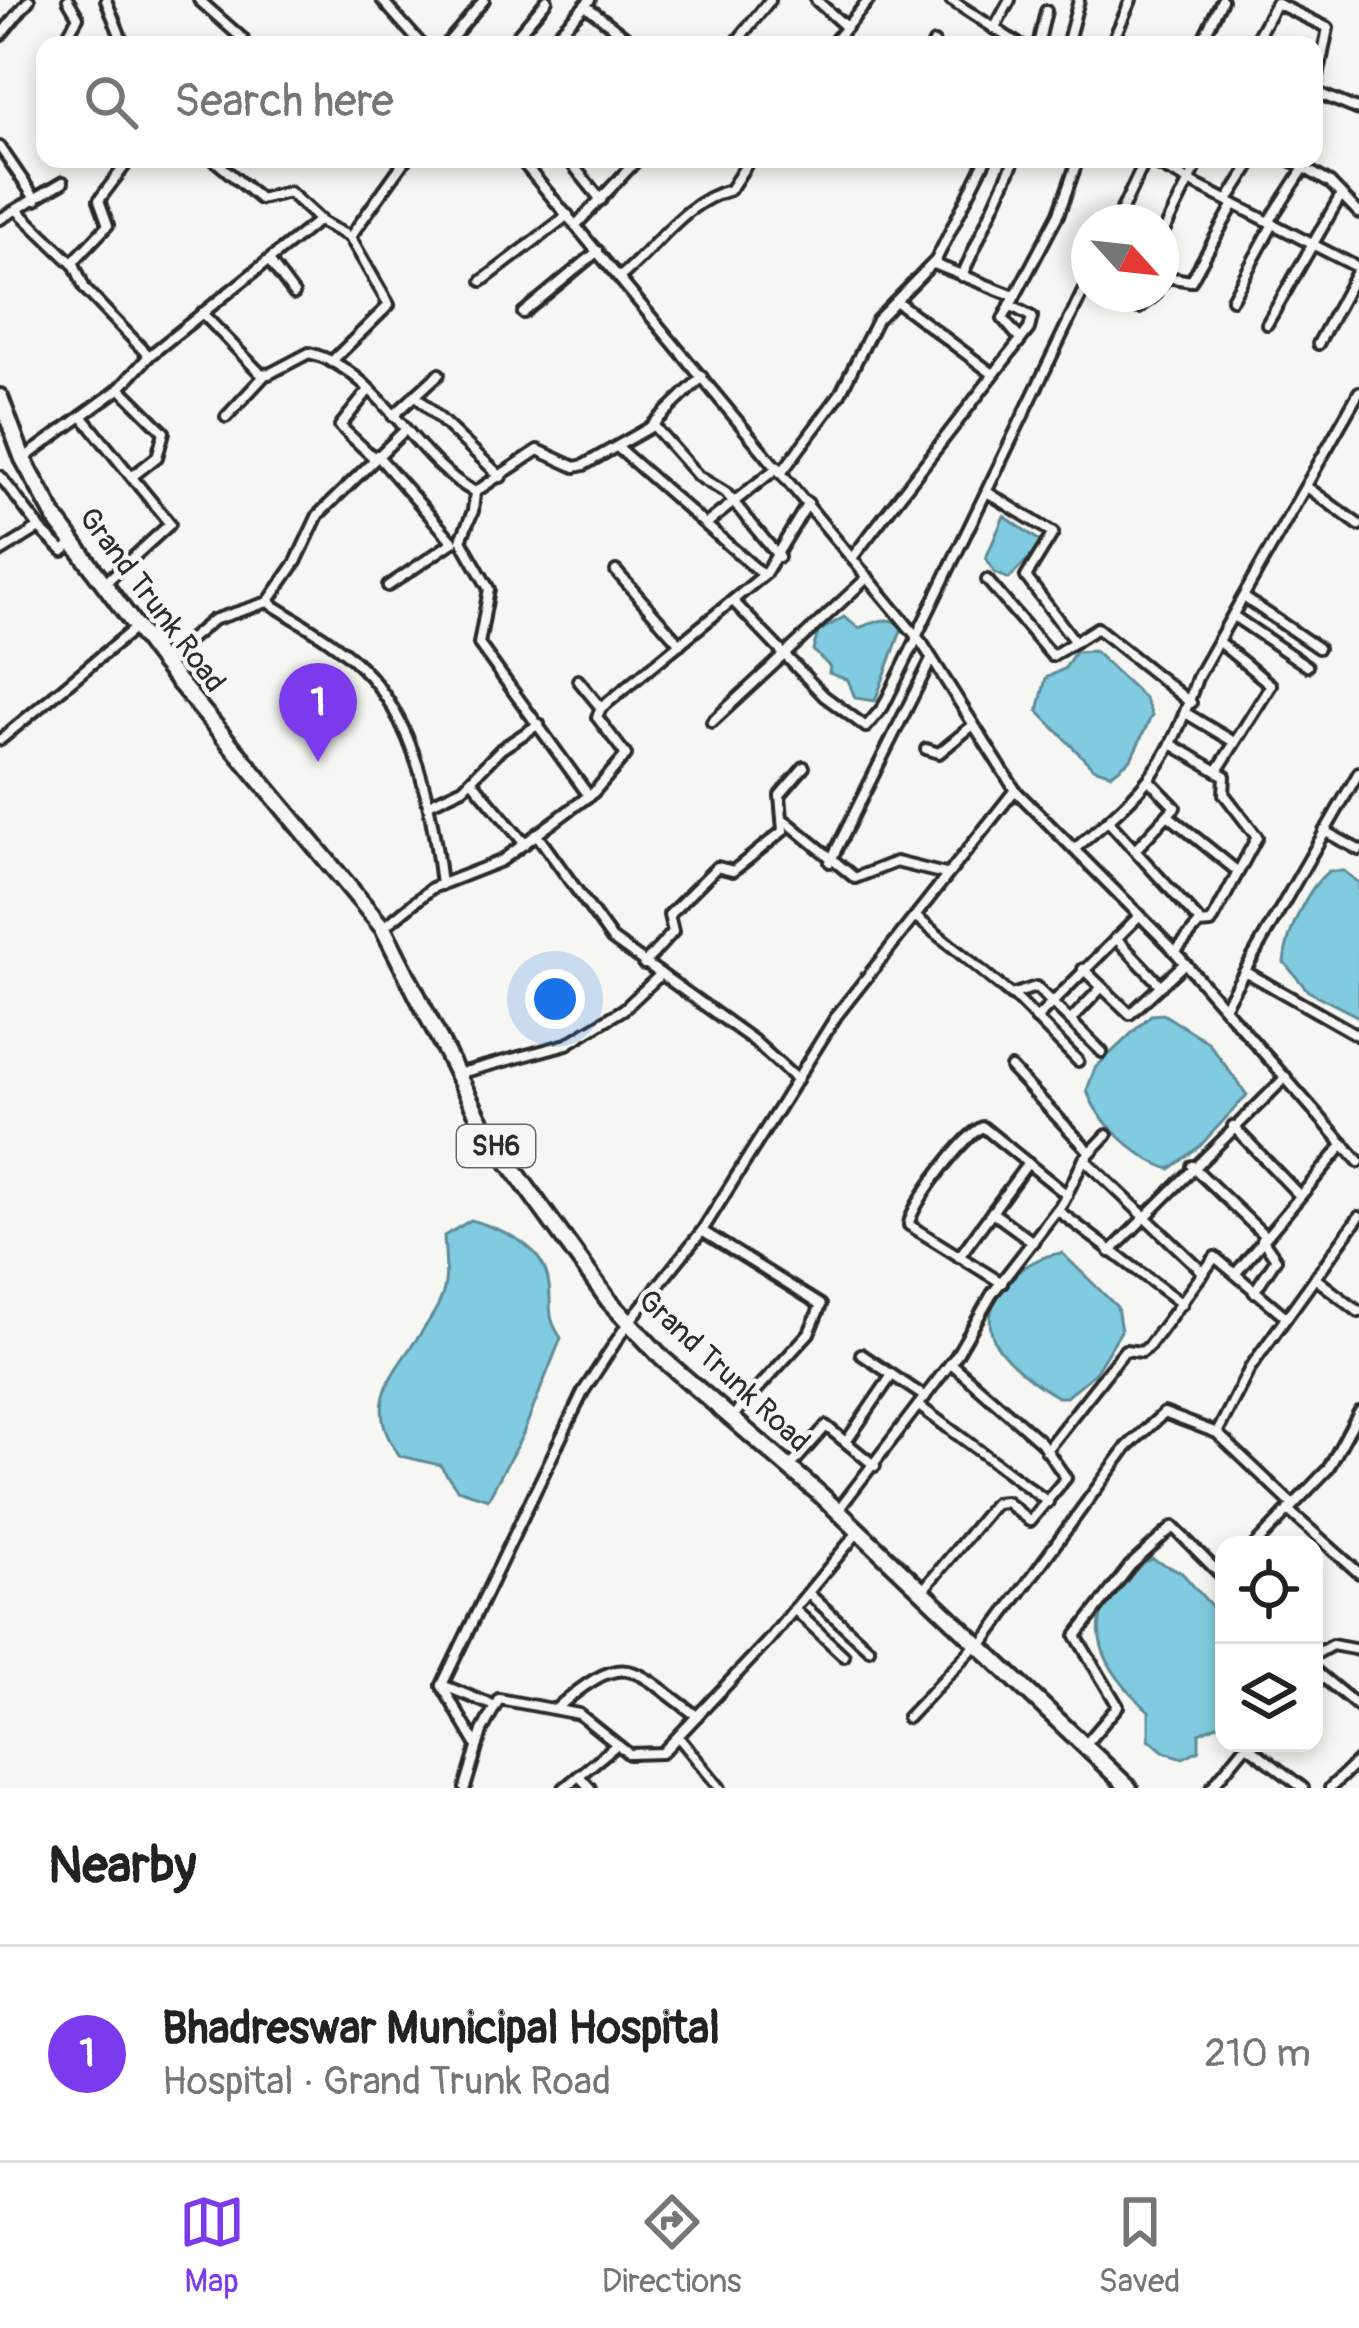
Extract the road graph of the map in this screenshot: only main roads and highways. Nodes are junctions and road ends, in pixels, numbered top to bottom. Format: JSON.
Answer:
{"nodes":[{"id":1,"x":0,"y":397,"type":"edge"},
{"id":2,"x":4,"y":419,"type":"edge"},
{"id":3,"x":1129,"y":1788,"type":"edge"}],
"edges":[{"from":1,"to":2,"type":"main road","name":"Grand Trunk Road","number":"SH6"},
{"from":2,"to":3,"type":"main road","name":"Grand Trunk Road","number":"SH6"}]}
